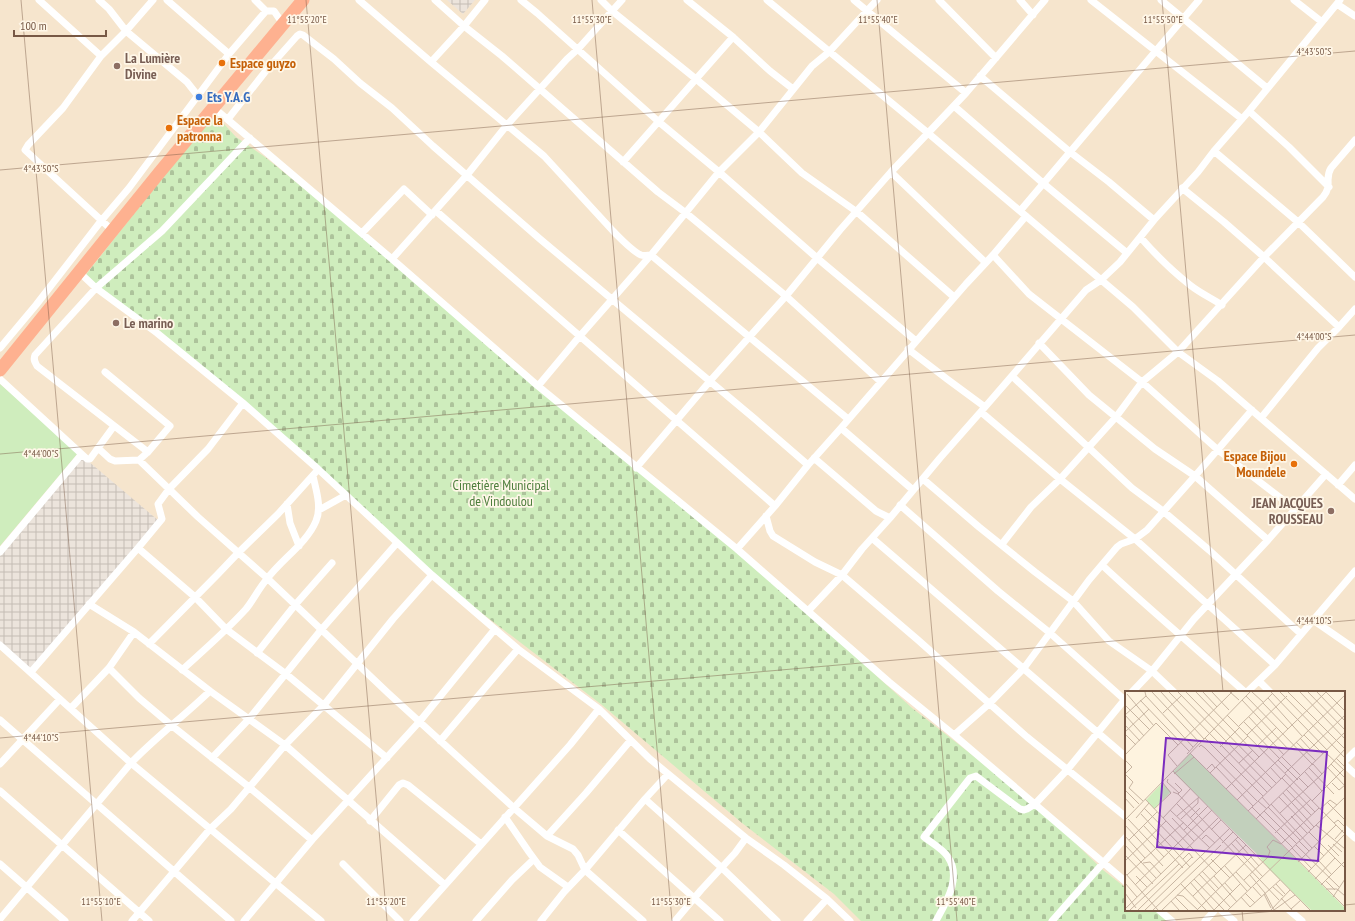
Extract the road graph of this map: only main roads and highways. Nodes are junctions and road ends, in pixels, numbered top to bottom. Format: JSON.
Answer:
{"nodes":[{"id":1,"x":303,"y":0,"type":"edge"},
{"id":2,"x":0,"y":370,"type":"edge"}],
"edges":[{"from":1,"to":2,"type":"highway"}]}
